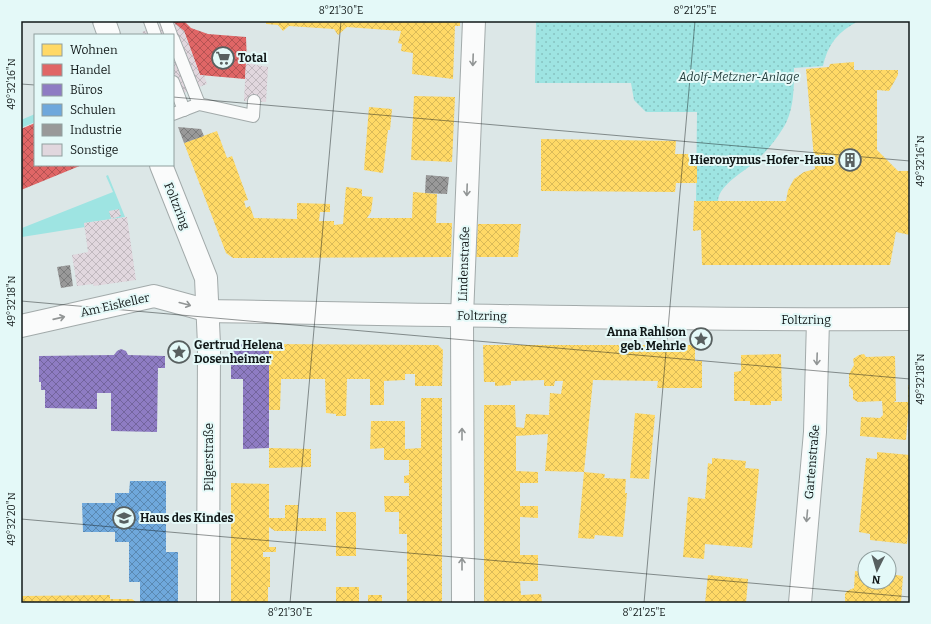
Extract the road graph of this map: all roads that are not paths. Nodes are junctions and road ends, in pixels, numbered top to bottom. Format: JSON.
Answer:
{"nodes":[{"id":1,"x":104,"y":21,"type":"edge"},
{"id":2,"x":150,"y":21,"type":"edge"},
{"id":3,"x":166,"y":21,"type":"edge"},
{"id":4,"x":474,"y":21,"type":"edge"},
{"id":5,"x":109,"y":34,"type":"edge"},
{"id":6,"x":155,"y":34,"type":"edge"},
{"id":7,"x":171,"y":34,"type":"edge"},
{"id":8,"x":174,"y":42,"type":"edge"},
{"id":9,"x":174,"y":88,"type":"edge"},
{"id":10,"x":254,"y":101,"type":"dead end"},
{"id":11,"x":199,"y":104,"type":"junction"},
{"id":12,"x":178,"y":112,"type":"edge"},
{"id":13,"x":161,"y":166,"type":"edge"},
{"id":14,"x":209,"y":311,"type":"junction"},
{"id":15,"x":462,"y":316,"type":"junction"},
{"id":16,"x":910,"y":319,"type":"edge"},
{"id":17,"x":818,"y":320,"type":"junction"},
{"id":18,"x":21,"y":326,"type":"edge"},
{"id":19,"x":208,"y":603,"type":"edge"},
{"id":20,"x":462,"y":603,"type":"edge"},
{"id":21,"x":800,"y":603,"type":"edge"}],
"edges":[{"from":1,"to":5,"type":"street"},
{"from":2,"to":6,"type":"lane"},
{"from":3,"to":7,"type":"lane"},
{"from":4,"to":15,"type":"street","name":"Lindenstraße","one_way":true},
{"from":8,"to":11,"type":"lane"},
{"from":9,"to":12,"type":"lane"},
{"from":10,"to":11,"type":"lane"},
{"from":11,"to":12,"type":"lane"},
{"from":13,"to":14,"type":"street","name":"Foltzring"},
{"from":14,"to":15,"type":"street","name":"Foltzring"},
{"from":18,"to":14,"type":"street","name":"Am Eiskeller","one_way":true},
{"from":14,"to":19,"type":"street","name":"Pilgerstraße"},
{"from":15,"to":17,"type":"street","name":"Foltzring"},
{"from":20,"to":15,"type":"street","name":"Lindenstraße","one_way":true},
{"from":16,"to":17,"type":"street","name":"Foltzring"},
{"from":17,"to":21,"type":"street","name":"Gartenstraße","one_way":true}]}
